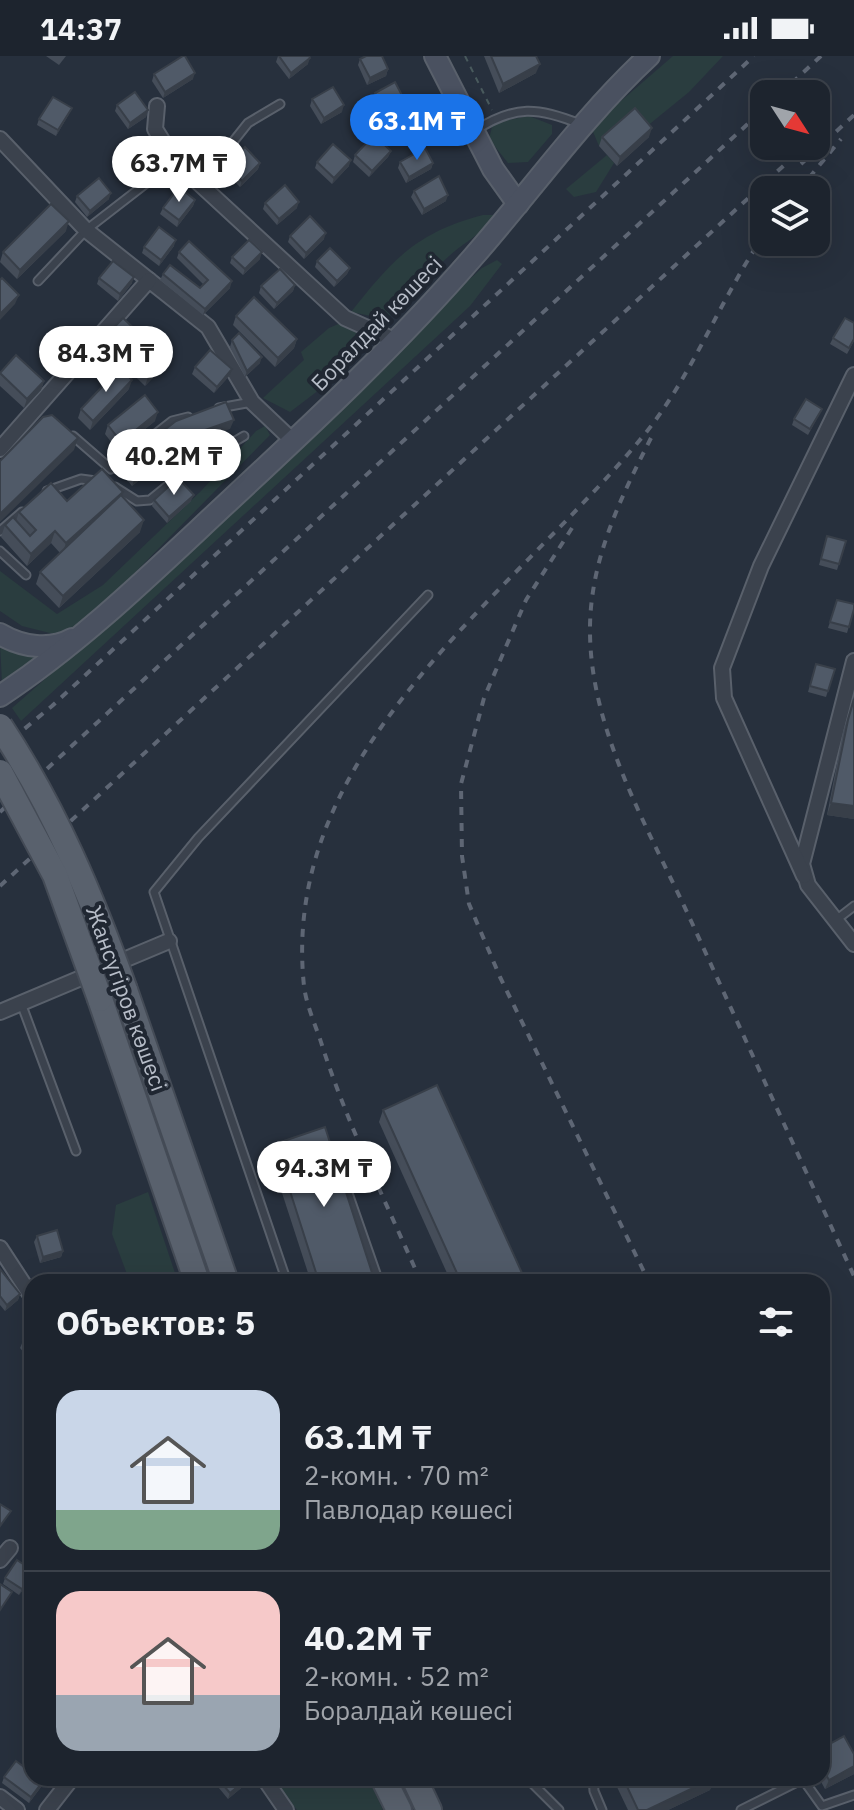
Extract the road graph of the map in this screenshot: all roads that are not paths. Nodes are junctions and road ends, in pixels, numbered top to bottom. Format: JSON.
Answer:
{"nodes":[{"id":1,"x":435,"y":56,"type":"edge"},
{"id":2,"x":649,"y":56,"type":"edge"},
{"id":3,"x":280,"y":104,"type":"dead end"},
{"id":4,"x":157,"y":106,"type":"dead end"},
{"id":5,"x":582,"y":125,"type":"junction"},
{"id":6,"x":472,"y":133,"type":"junction"},
{"id":7,"x":0,"y":139,"type":"edge"},
{"id":8,"x":175,"y":161,"type":"junction"},
{"id":9,"x":201,"y":182,"type":"junction"},
{"id":10,"x":518,"y":204,"type":"junction"},
{"id":11,"x":86,"y":230,"type":"junction"},
{"id":12,"x":149,"y":280,"type":"junction"},
{"id":13,"x":38,"y":281,"type":"dead end"},
{"id":14,"x":394,"y":340,"type":"junction"},
{"id":15,"x":854,"y":375,"type":"edge"},
{"id":16,"x":252,"y":402,"type":"junction"},
{"id":17,"x":38,"y":407,"type":"junction"},
{"id":18,"x":215,"y":409,"type":"edge"},
{"id":19,"x":200,"y":413,"type":"edge"},
{"id":20,"x":50,"y":417,"type":"edge"},
{"id":21,"x":63,"y":428,"type":"edge"},
{"id":22,"x":244,"y":436,"type":"dead end"},
{"id":23,"x":293,"y":441,"type":"junction"},
{"id":24,"x":0,"y":449,"type":"edge"},
{"id":25,"x":0,"y":531,"type":"edge"},
{"id":26,"x":0,"y":551,"type":"edge"},
{"id":27,"x":26,"y":575,"type":"dead end"},
{"id":28,"x":428,"y":595,"type":"dead end"},
{"id":29,"x":118,"y":605,"type":"junction"},
{"id":30,"x":0,"y":634,"type":"edge"},
{"id":31,"x":854,"y":661,"type":"edge"},
{"id":32,"x":0,"y":696,"type":"edge"},
{"id":33,"x":0,"y":726,"type":"edge"},
{"id":34,"x":0,"y":772,"type":"edge"},
{"id":35,"x":804,"y":876,"type":"junction"},
{"id":36,"x":854,"y":906,"type":"edge"},
{"id":37,"x":836,"y":920,"type":"junction"},
{"id":38,"x":169,"y":941,"type":"junction"},
{"id":39,"x":854,"y":944,"type":"edge"},
{"id":40,"x":21,"y":1003,"type":"junction"},
{"id":41,"x":0,"y":1012,"type":"edge"},
{"id":42,"x":76,"y":1151,"type":"dead end"},
{"id":43,"x":340,"y":1170,"type":"edge"},
{"id":44,"x":0,"y":1248,"type":"edge"},
{"id":45,"x":194,"y":1274,"type":"edge"},
{"id":46,"x":223,"y":1274,"type":"edge"},
{"id":47,"x":284,"y":1274,"type":"edge"},
{"id":48,"x":376,"y":1274,"type":"edge"},
{"id":49,"x":24,"y":1285,"type":"edge"},
{"id":50,"x":66,"y":1786,"type":"edge"},
{"id":51,"x":270,"y":1786,"type":"edge"},
{"id":52,"x":387,"y":1786,"type":"edge"},
{"id":53,"x":418,"y":1786,"type":"edge"},
{"id":54,"x":535,"y":1786,"type":"edge"},
{"id":55,"x":594,"y":1786,"type":"edge"},
{"id":56,"x":788,"y":1786,"type":"edge"},
{"id":57,"x":807,"y":1786,"type":"edge"},
{"id":58,"x":854,"y":1795,"type":"edge"},
{"id":59,"x":0,"y":1797,"type":"edge"},
{"id":60,"x":17,"y":1810,"type":"edge"},
{"id":61,"x":47,"y":1810,"type":"edge"},
{"id":62,"x":286,"y":1810,"type":"edge"},
{"id":63,"x":399,"y":1810,"type":"edge"},
{"id":64,"x":429,"y":1810,"type":"edge"},
{"id":65,"x":559,"y":1810,"type":"edge"},
{"id":66,"x":602,"y":1810,"type":"edge"},
{"id":67,"x":741,"y":1810,"type":"edge"}],
"edges":[{"from":1,"to":6,"type":"main road"},
{"from":2,"to":5,"type":"main road","name":"Боралдай көшесі"},
{"from":3,"to":9,"type":"lane"},
{"from":4,"to":8,"type":"street"},
{"from":5,"to":6,"type":"lane"},
{"from":5,"to":10,"type":"main road","name":"Боралдай көшесі"},
{"from":6,"to":10,"type":"main road"},
{"from":7,"to":11,"type":"street"},
{"from":8,"to":9,"type":"street"},
{"from":8,"to":11,"type":"lane"},
{"from":9,"to":14,"type":"street"},
{"from":10,"to":14,"type":"main road","name":"Боралдай көшесі"},
{"from":11,"to":12,"type":"street"},
{"from":11,"to":13,"type":"lane"},
{"from":12,"to":16,"type":"street"},
{"from":12,"to":17,"type":"street"},
{"from":14,"to":23,"type":"main road","name":"Боралдай көшесі"},
{"from":15,"to":35,"type":"street"},
{"from":16,"to":18,"type":"lane"},
{"from":16,"to":23,"type":"street"},
{"from":17,"to":20,"type":"lane"},
{"from":17,"to":24,"type":"street"},
{"from":19,"to":21,"type":"lane"},
{"from":22,"to":25,"type":"lane"},
{"from":23,"to":29,"type":"main road","name":"Боралдай көшесі"},
{"from":26,"to":27,"type":"lane"},
{"from":28,"to":38,"type":"lane"},
{"from":29,"to":30,"type":"main road"},
{"from":29,"to":32,"type":"main road"},
{"from":31,"to":35,"type":"street"},
{"from":33,"to":46,"type":"main road","name":"Жансүгіров көшесі","bridge":true},
{"from":34,"to":45,"type":"main road","name":"Жансүгіров көшесі","bridge":true},
{"from":35,"to":37,"type":"street"},
{"from":36,"to":37,"type":"lane"},
{"from":37,"to":39,"type":"street"},
{"from":38,"to":40,"type":"street"},
{"from":38,"to":47,"type":"lane"},
{"from":40,"to":41,"type":"street"},
{"from":40,"to":42,"type":"lane"},
{"from":43,"to":48,"type":"lane"},
{"from":44,"to":49,"type":"street"},
{"from":50,"to":61,"type":"street"},
{"from":51,"to":62,"type":"street"},
{"from":52,"to":63,"type":"main road"},
{"from":53,"to":64,"type":"main road"},
{"from":54,"to":65,"type":"lane"},
{"from":55,"to":66,"type":"lane"},
{"from":56,"to":67,"type":"lane"},
{"from":57,"to":58,"type":"lane"},
{"from":59,"to":60,"type":"street"}]}
